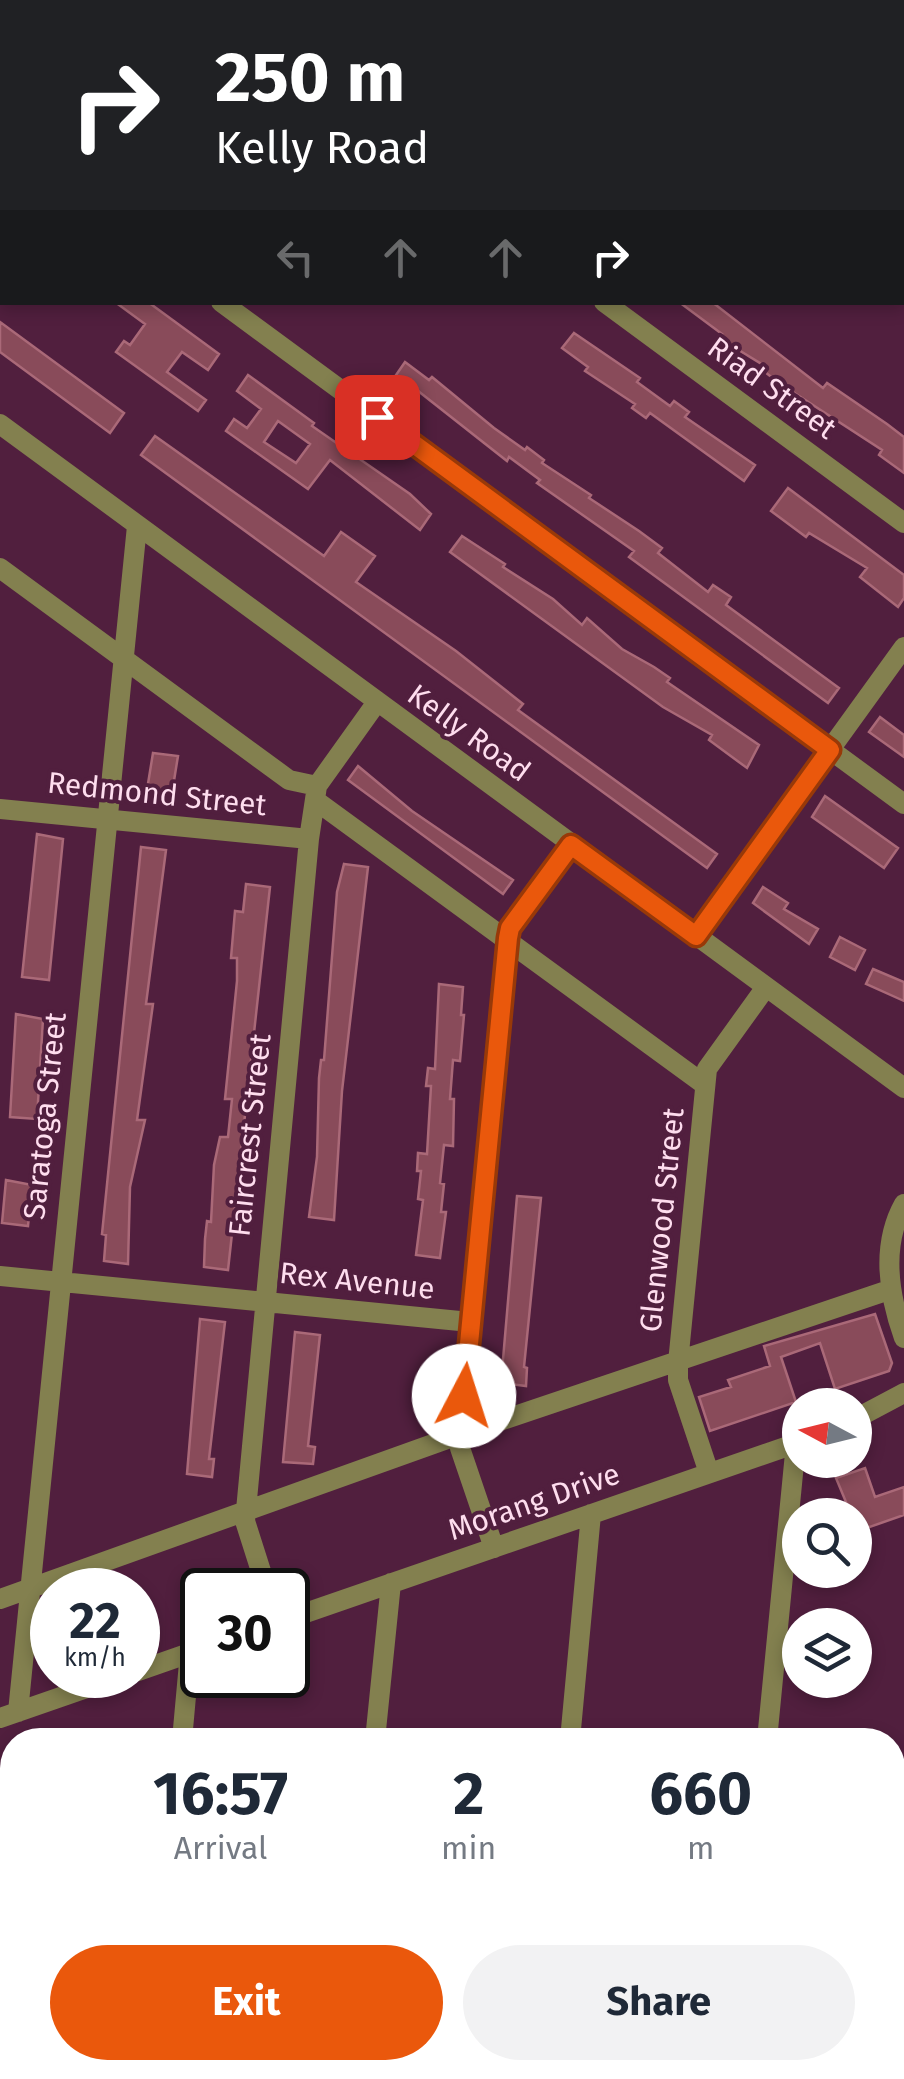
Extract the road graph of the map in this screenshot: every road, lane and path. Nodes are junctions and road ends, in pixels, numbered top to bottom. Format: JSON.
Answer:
{"nodes":[{"id":1,"x":225,"y":305,"type":"edge"},
{"id":2,"x":608,"y":305,"type":"edge"},
{"id":3,"x":0,"y":424,"type":"edge"},
{"id":4,"x":904,"y":523,"type":"edge"},
{"id":5,"x":138,"y":526,"type":"junction"},
{"id":6,"x":0,"y":568,"type":"edge"},
{"id":7,"x":904,"y":647,"type":"edge"},
{"id":8,"x":123,"y":657,"type":"junction"},
{"id":9,"x":377,"y":702,"type":"junction"},
{"id":10,"x":830,"y":750,"type":"junction"},
{"id":11,"x":316,"y":793,"type":"junction"},
{"id":12,"x":904,"y":804,"type":"edge"},
{"id":13,"x":0,"y":809,"type":"edge"},
{"id":14,"x":105,"y":820,"type":"junction"},
{"id":15,"x":309,"y":840,"type":"junction"},
{"id":16,"x":571,"y":845,"type":"junction"},
{"id":17,"x":696,"y":936,"type":"junction"},
{"id":18,"x":508,"y":938,"type":"junction"},
{"id":19,"x":766,"y":987,"type":"junction"},
{"id":20,"x":705,"y":1084,"type":"junction"},
{"id":21,"x":904,"y":1088,"type":"edge"},
{"id":22,"x":904,"y":1204,"type":"edge"},
{"id":23,"x":0,"y":1276,"type":"edge"},
{"id":24,"x":58,"y":1282,"type":"junction"},
{"id":25,"x":889,"y":1290,"type":"junction"},
{"id":26,"x":264,"y":1302,"type":"junction"},
{"id":27,"x":470,"y":1322,"type":"junction"},
{"id":28,"x":904,"y":1338,"type":"edge"},
{"id":29,"x":678,"y":1363,"type":"junction"},
{"id":30,"x":904,"y":1393,"type":"edge"},
{"id":31,"x":872,"y":1409,"type":"edge"},
{"id":32,"x":461,"y":1434,"type":"junction"},
{"id":33,"x":782,"y":1448,"type":"edge"},
{"id":34,"x":709,"y":1474,"type":"junction"},
{"id":35,"x":794,"y":1478,"type":"edge"},
{"id":36,"x":246,"y":1510,"type":"junction"},
{"id":37,"x":591,"y":1514,"type":"junction"},
{"id":38,"x":494,"y":1548,"type":"junction"},
{"id":39,"x":260,"y":1568,"type":"edge"},
{"id":40,"x":390,"y":1583,"type":"junction"},
{"id":41,"x":29,"y":1590,"type":"junction"},
{"id":42,"x":0,"y":1599,"type":"edge"},
{"id":43,"x":310,"y":1611,"type":"edge"},
{"id":44,"x":58,"y":1698,"type":"edge"},
{"id":45,"x":189,"y":1698,"type":"edge"},
{"id":46,"x":9,"y":1715,"type":"edge"},
{"id":47,"x":184,"y":1728,"type":"edge"},
{"id":48,"x":376,"y":1728,"type":"edge"},
{"id":49,"x":571,"y":1728,"type":"edge"},
{"id":50,"x":768,"y":1728,"type":"edge"}],
"edges":[{"from":1,"to":10,"type":"street"},
{"from":2,"to":4,"type":"street","name":"Riad Street"},
{"from":3,"to":5,"type":"street","name":"Kelly Road"},
{"from":5,"to":8,"type":"street","name":"Saratoga Street"},
{"from":5,"to":9,"type":"street","name":"Kelly Road"},
{"from":6,"to":8,"type":"street"},
{"from":7,"to":10,"type":"street"},
{"from":8,"to":11,"type":"street"},
{"from":8,"to":14,"type":"street","name":"Saratoga Street"},
{"from":9,"to":11,"type":"street","name":"Faircrest Street"},
{"from":9,"to":16,"type":"street","name":"Kelly Road"},
{"from":10,"to":12,"type":"street"},
{"from":10,"to":17,"type":"street"},
{"from":11,"to":15,"type":"street","name":"Faircrest Street"},
{"from":11,"to":18,"type":"street"},
{"from":13,"to":14,"type":"street","name":"Redmond Street"},
{"from":14,"to":15,"type":"street","name":"Redmond Street"},
{"from":14,"to":24,"type":"street","name":"Saratoga Street"},
{"from":15,"to":26,"type":"street","name":"Faircrest Street"},
{"from":16,"to":17,"type":"street","name":"Kelly Road"},
{"from":16,"to":18,"type":"street"},
{"from":17,"to":19,"type":"street","name":"Kelly Road"},
{"from":18,"to":20,"type":"street"},
{"from":18,"to":27,"type":"street"},
{"from":19,"to":20,"type":"street","name":"Glenwood Street"},
{"from":19,"to":21,"type":"street","name":"Kelly Road"},
{"from":20,"to":29,"type":"street","name":"Glenwood Street"},
{"from":22,"to":25,"type":"street"},
{"from":23,"to":24,"type":"street","name":"Rex Avenue"},
{"from":24,"to":26,"type":"street","name":"Rex Avenue"},
{"from":24,"to":41,"type":"street","name":"Saratoga Street"},
{"from":25,"to":28,"type":"street"},
{"from":25,"to":29,"type":"street"},
{"from":26,"to":27,"type":"street","name":"Rex Avenue"},
{"from":26,"to":36,"type":"street","name":"Faircrest Street"},
{"from":27,"to":32,"type":"street"},
{"from":29,"to":32,"type":"street"},
{"from":29,"to":34,"type":"street","name":"Glenwood Street"},
{"from":30,"to":31,"type":"street"},
{"from":32,"to":36,"type":"street"},
{"from":32,"to":38,"type":"street"},
{"from":33,"to":34,"type":"street","name":"Morang Drive"},
{"from":34,"to":37,"type":"street","name":"Morang Drive"},
{"from":35,"to":50,"type":"street"},
{"from":36,"to":39,"type":"street","name":"Faircrest Street"},
{"from":36,"to":41,"type":"street"},
{"from":37,"to":38,"type":"street","name":"Morang Drive"},
{"from":37,"to":49,"type":"street"},
{"from":38,"to":40,"type":"street","name":"Morang Drive"},
{"from":40,"to":43,"type":"street","name":"Morang Drive"},
{"from":40,"to":48,"type":"street"},
{"from":41,"to":42,"type":"street"},
{"from":41,"to":46,"type":"street","name":"Saratoga Street"},
{"from":44,"to":46,"type":"street"},
{"from":45,"to":47,"type":"street"}]}
